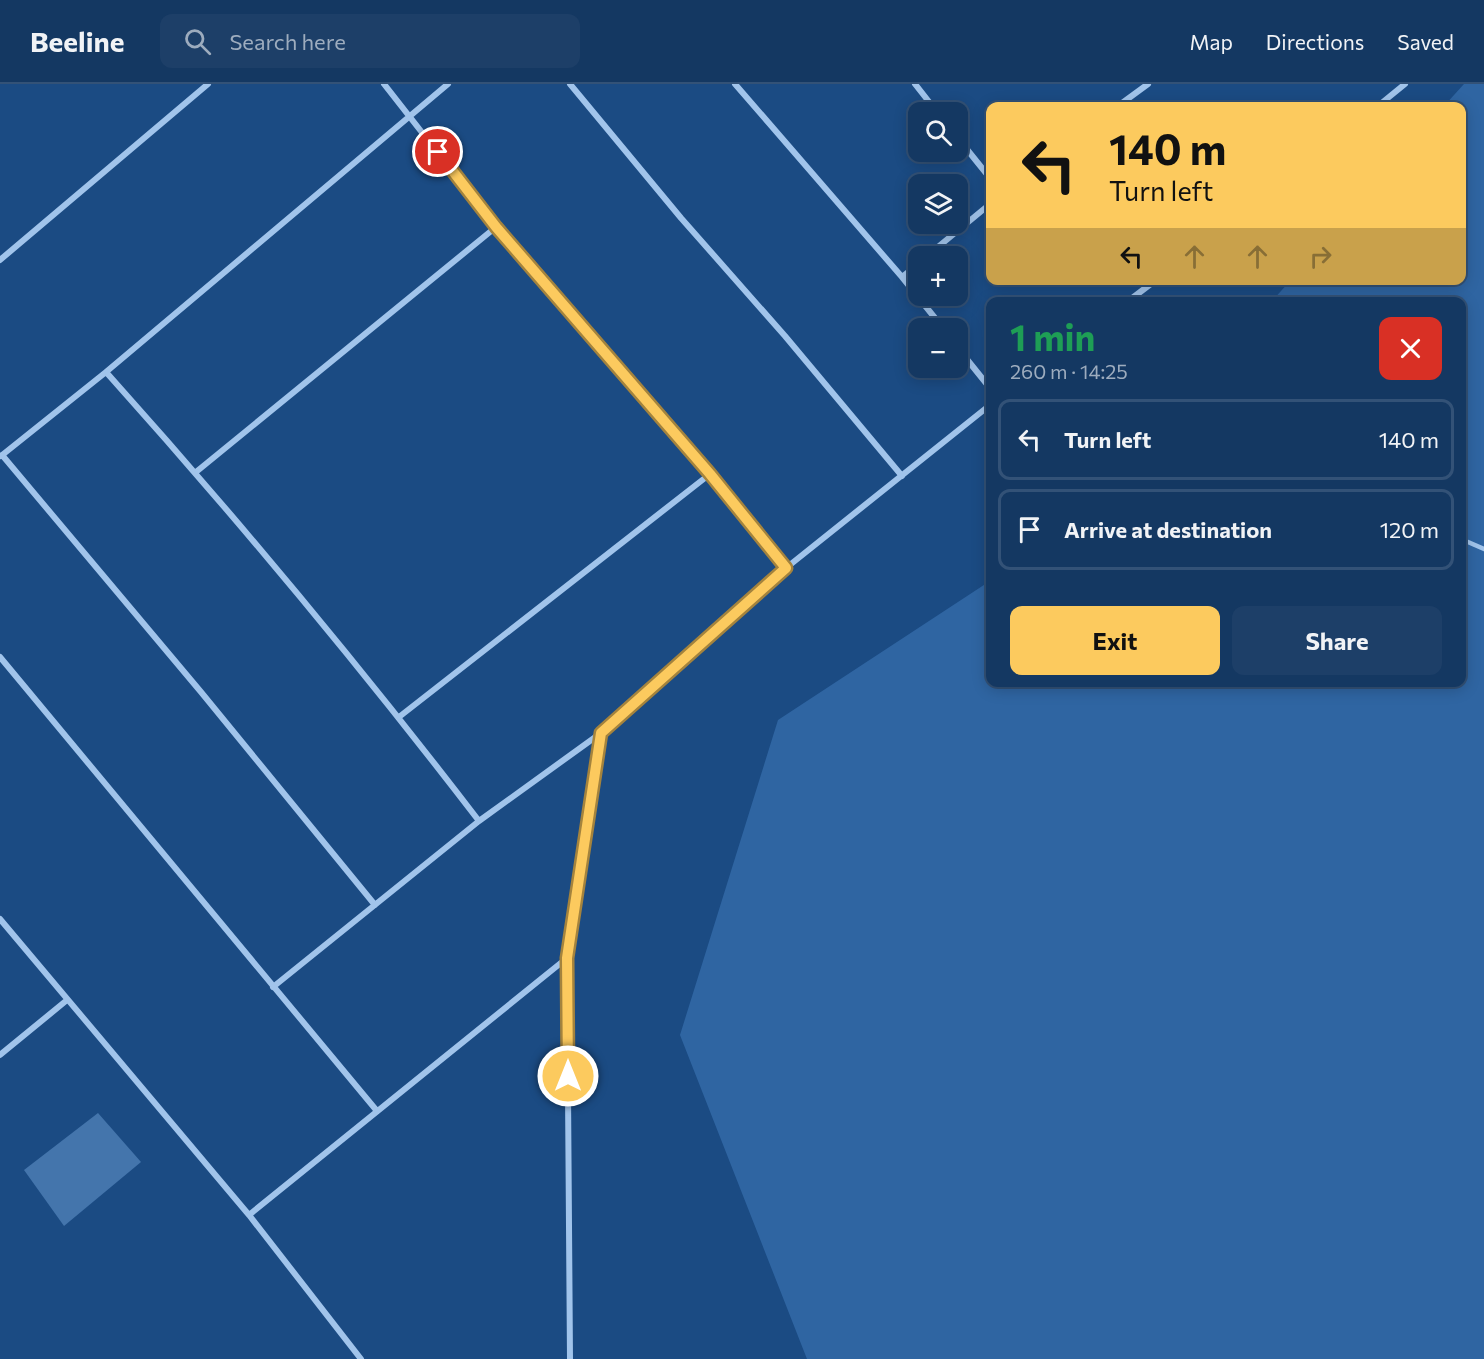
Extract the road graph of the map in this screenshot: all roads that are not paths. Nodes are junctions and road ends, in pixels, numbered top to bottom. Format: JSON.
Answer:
{"nodes":[{"id":1,"x":208,"y":84,"type":"edge"},
{"id":2,"x":384,"y":84,"type":"edge"},
{"id":3,"x":448,"y":84,"type":"edge"},
{"id":4,"x":570,"y":84,"type":"edge"},
{"id":5,"x":735,"y":84,"type":"edge"},
{"id":6,"x":915,"y":84,"type":"edge"},
{"id":7,"x":1148,"y":84,"type":"edge"},
{"id":8,"x":1405,"y":84,"type":"edge"},
{"id":9,"x":929,"y":102,"type":"edge"},
{"id":10,"x":1123,"y":102,"type":"edge"},
{"id":11,"x":1383,"y":102,"type":"edge"},
{"id":12,"x":409,"y":115,"type":"junction"},
{"id":13,"x":968,"y":151,"type":"edge"},
{"id":14,"x":986,"y":173,"type":"edge"},
{"id":15,"x":986,"y":207,"type":"edge"},
{"id":16,"x":496,"y":227,"type":"junction"},
{"id":17,"x":939,"y":246,"type":"edge"},
{"id":18,"x":0,"y":260,"type":"edge"},
{"id":19,"x":908,"y":272,"type":"edge"},
{"id":20,"x":902,"y":277,"type":"junction"},
{"id":21,"x":1149,"y":285,"type":"edge"},
{"id":22,"x":1134,"y":297,"type":"edge"},
{"id":23,"x":934,"y":318,"type":"edge"},
{"id":24,"x":968,"y":361,"type":"edge"},
{"id":25,"x":106,"y":372,"type":"junction"},
{"id":26,"x":986,"y":383,"type":"edge"},
{"id":27,"x":986,"y":408,"type":"edge"},
{"id":28,"x":1,"y":456,"type":"edge"},
{"id":29,"x":196,"y":472,"type":"junction"},
{"id":30,"x":710,"y":474,"type":"junction"},
{"id":31,"x":902,"y":476,"type":"junction"},
{"id":32,"x":1466,"y":540,"type":"edge"},
{"id":33,"x":1484,"y":549,"type":"edge"},
{"id":34,"x":786,"y":568,"type":"junction"},
{"id":35,"x":0,"y":657,"type":"edge"},
{"id":36,"x":399,"y":717,"type":"junction"},
{"id":37,"x":601,"y":733,"type":"junction"},
{"id":38,"x":479,"y":821,"type":"junction"},
{"id":39,"x":375,"y":905,"type":"junction"},
{"id":40,"x":0,"y":919,"type":"edge"},
{"id":41,"x":567,"y":958,"type":"junction"},
{"id":42,"x":273,"y":987,"type":"junction"},
{"id":43,"x":67,"y":1000,"type":"junction"},
{"id":44,"x":0,"y":1055,"type":"edge"},
{"id":45,"x":377,"y":1111,"type":"junction"},
{"id":46,"x":249,"y":1215,"type":"junction"},
{"id":47,"x":361,"y":1359,"type":"edge"},
{"id":48,"x":570,"y":1359,"type":"edge"}],
"edges":[{"from":1,"to":18,"type":"street"},
{"from":2,"to":12,"type":"street"},
{"from":3,"to":12,"type":"street"},
{"from":4,"to":31,"type":"street"},
{"from":5,"to":20,"type":"street"},
{"from":6,"to":9,"type":"street"},
{"from":7,"to":10,"type":"street"},
{"from":8,"to":11,"type":"street"},
{"from":12,"to":16,"type":"street"},
{"from":12,"to":25,"type":"street"},
{"from":13,"to":14,"type":"street"},
{"from":15,"to":17,"type":"street"},
{"from":16,"to":29,"type":"street"},
{"from":16,"to":30,"type":"street"},
{"from":19,"to":20,"type":"street"},
{"from":20,"to":23,"type":"street"},
{"from":21,"to":22,"type":"street"},
{"from":24,"to":26,"type":"street"},
{"from":25,"to":28,"type":"street"},
{"from":25,"to":29,"type":"street"},
{"from":27,"to":31,"type":"street"},
{"from":28,"to":39,"type":"street"},
{"from":29,"to":36,"type":"street"},
{"from":30,"to":34,"type":"street"},
{"from":30,"to":36,"type":"street"},
{"from":31,"to":34,"type":"street"},
{"from":32,"to":33,"type":"lane"},
{"from":34,"to":37,"type":"street"},
{"from":35,"to":42,"type":"street"},
{"from":36,"to":38,"type":"street"},
{"from":37,"to":38,"type":"street"},
{"from":37,"to":41,"type":"street"},
{"from":38,"to":39,"type":"street"},
{"from":39,"to":42,"type":"street"},
{"from":40,"to":43,"type":"street"},
{"from":41,"to":45,"type":"street"},
{"from":41,"to":48,"type":"street"},
{"from":42,"to":45,"type":"street"},
{"from":43,"to":44,"type":"street"},
{"from":43,"to":46,"type":"street"},
{"from":45,"to":46,"type":"street"},
{"from":46,"to":47,"type":"street"}]}
